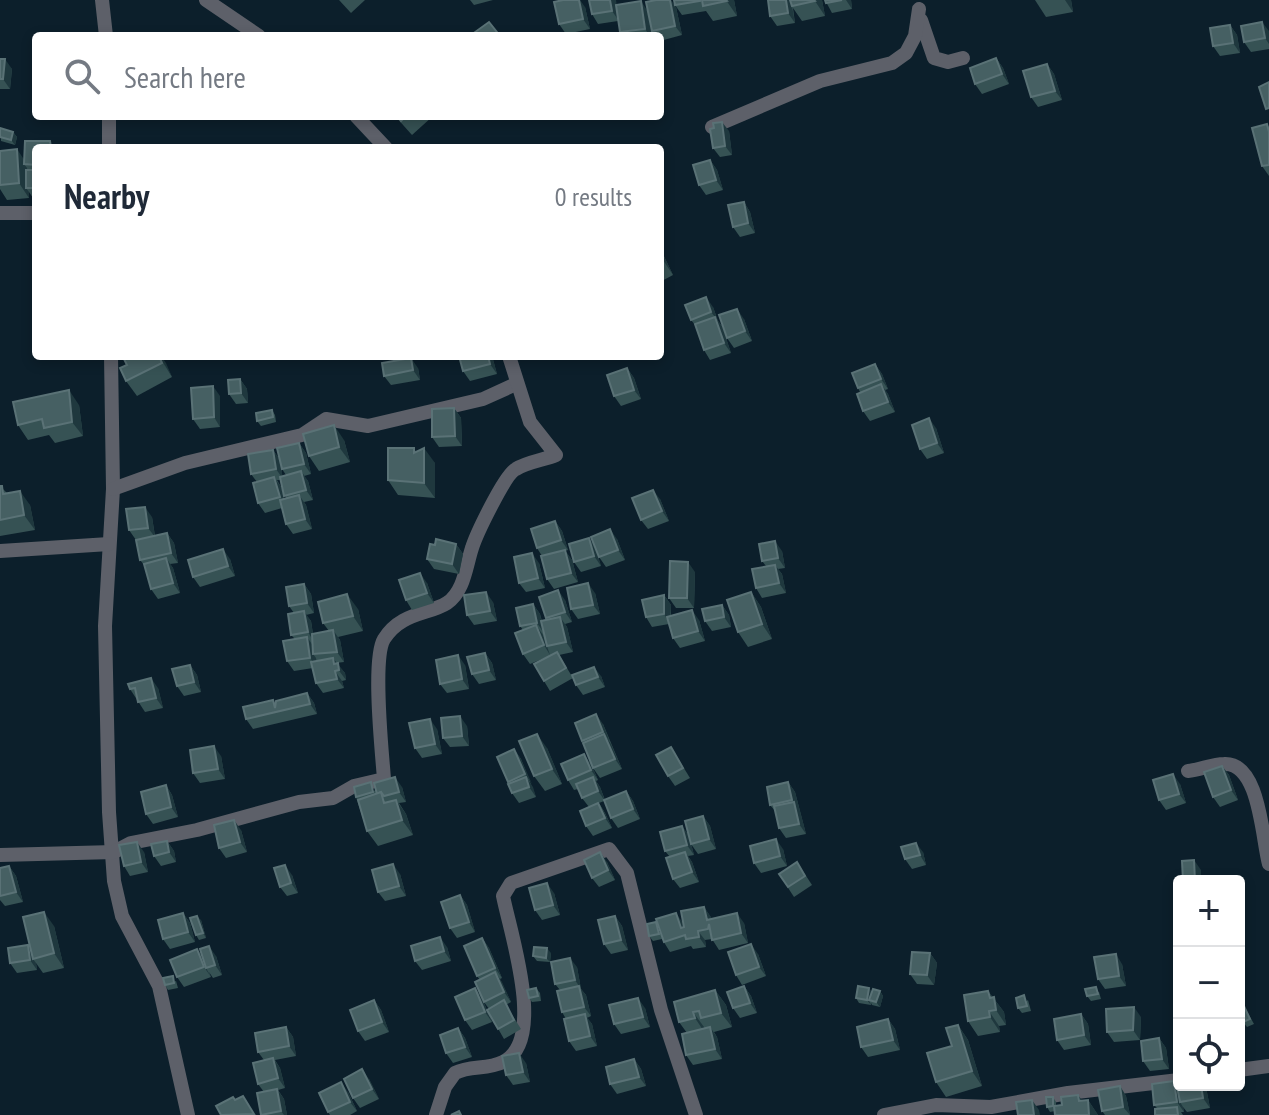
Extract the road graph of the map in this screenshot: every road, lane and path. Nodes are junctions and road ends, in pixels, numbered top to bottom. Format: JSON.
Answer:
{"nodes":[{"id":1,"x":102,"y":0,"type":"edge"},
{"id":2,"x":206,"y":0,"type":"edge"},
{"id":3,"x":919,"y":4,"type":"edge"},
{"id":4,"x":106,"y":32,"type":"edge"},
{"id":5,"x":253,"y":32,"type":"edge"},
{"id":6,"x":963,"y":58,"type":"dead end"},
{"id":7,"x":109,"y":120,"type":"edge"},
{"id":8,"x":360,"y":120,"type":"edge"},
{"id":9,"x":712,"y":127,"type":"edge"},
{"id":10,"x":109,"y":144,"type":"edge"},
{"id":11,"x":382,"y":144,"type":"edge"},
{"id":12,"x":0,"y":213,"type":"edge"},
{"id":13,"x":32,"y":213,"type":"edge"},
{"id":14,"x":111,"y":360,"type":"edge"},
{"id":15,"x":510,"y":360,"type":"edge"},
{"id":16,"x":516,"y":384,"type":"junction"},
{"id":17,"x":113,"y":489,"type":"junction"},
{"id":18,"x":109,"y":544,"type":"junction"},
{"id":19,"x":0,"y":551,"type":"edge"},
{"id":20,"x":1188,"y":771,"type":"dead end"},
{"id":21,"x":114,"y":852,"type":"junction"},
{"id":22,"x":0,"y":855,"type":"edge"},
{"id":23,"x":1269,"y":864,"type":"edge"},
{"id":24,"x":1269,"y":1066,"type":"edge"},
{"id":25,"x":1245,"y":1069,"type":"edge"},
{"id":26,"x":1173,"y":1081,"type":"edge"},
{"id":27,"x":188,"y":1115,"type":"edge"},
{"id":28,"x":436,"y":1115,"type":"edge"},
{"id":29,"x":696,"y":1115,"type":"edge"},
{"id":30,"x":884,"y":1115,"type":"edge"}],
"edges":[{"from":1,"to":4,"type":"street"},
{"from":2,"to":5,"type":"street"},
{"from":3,"to":6,"type":"street"},
{"from":3,"to":9,"type":"street"},
{"from":7,"to":10,"type":"street"},
{"from":8,"to":11,"type":"street"},
{"from":12,"to":13,"type":"street"},
{"from":14,"to":17,"type":"street"},
{"from":15,"to":16,"type":"street"},
{"from":16,"to":17,"type":"street"},
{"from":16,"to":21,"type":"street"},
{"from":17,"to":18,"type":"street"},
{"from":18,"to":19,"type":"street"},
{"from":18,"to":21,"type":"street"},
{"from":20,"to":23,"type":"street"},
{"from":21,"to":22,"type":"street"},
{"from":21,"to":27,"type":"street"},
{"from":24,"to":25,"type":"street"},
{"from":26,"to":30,"type":"street"},
{"from":28,"to":29,"type":"street"}]}
